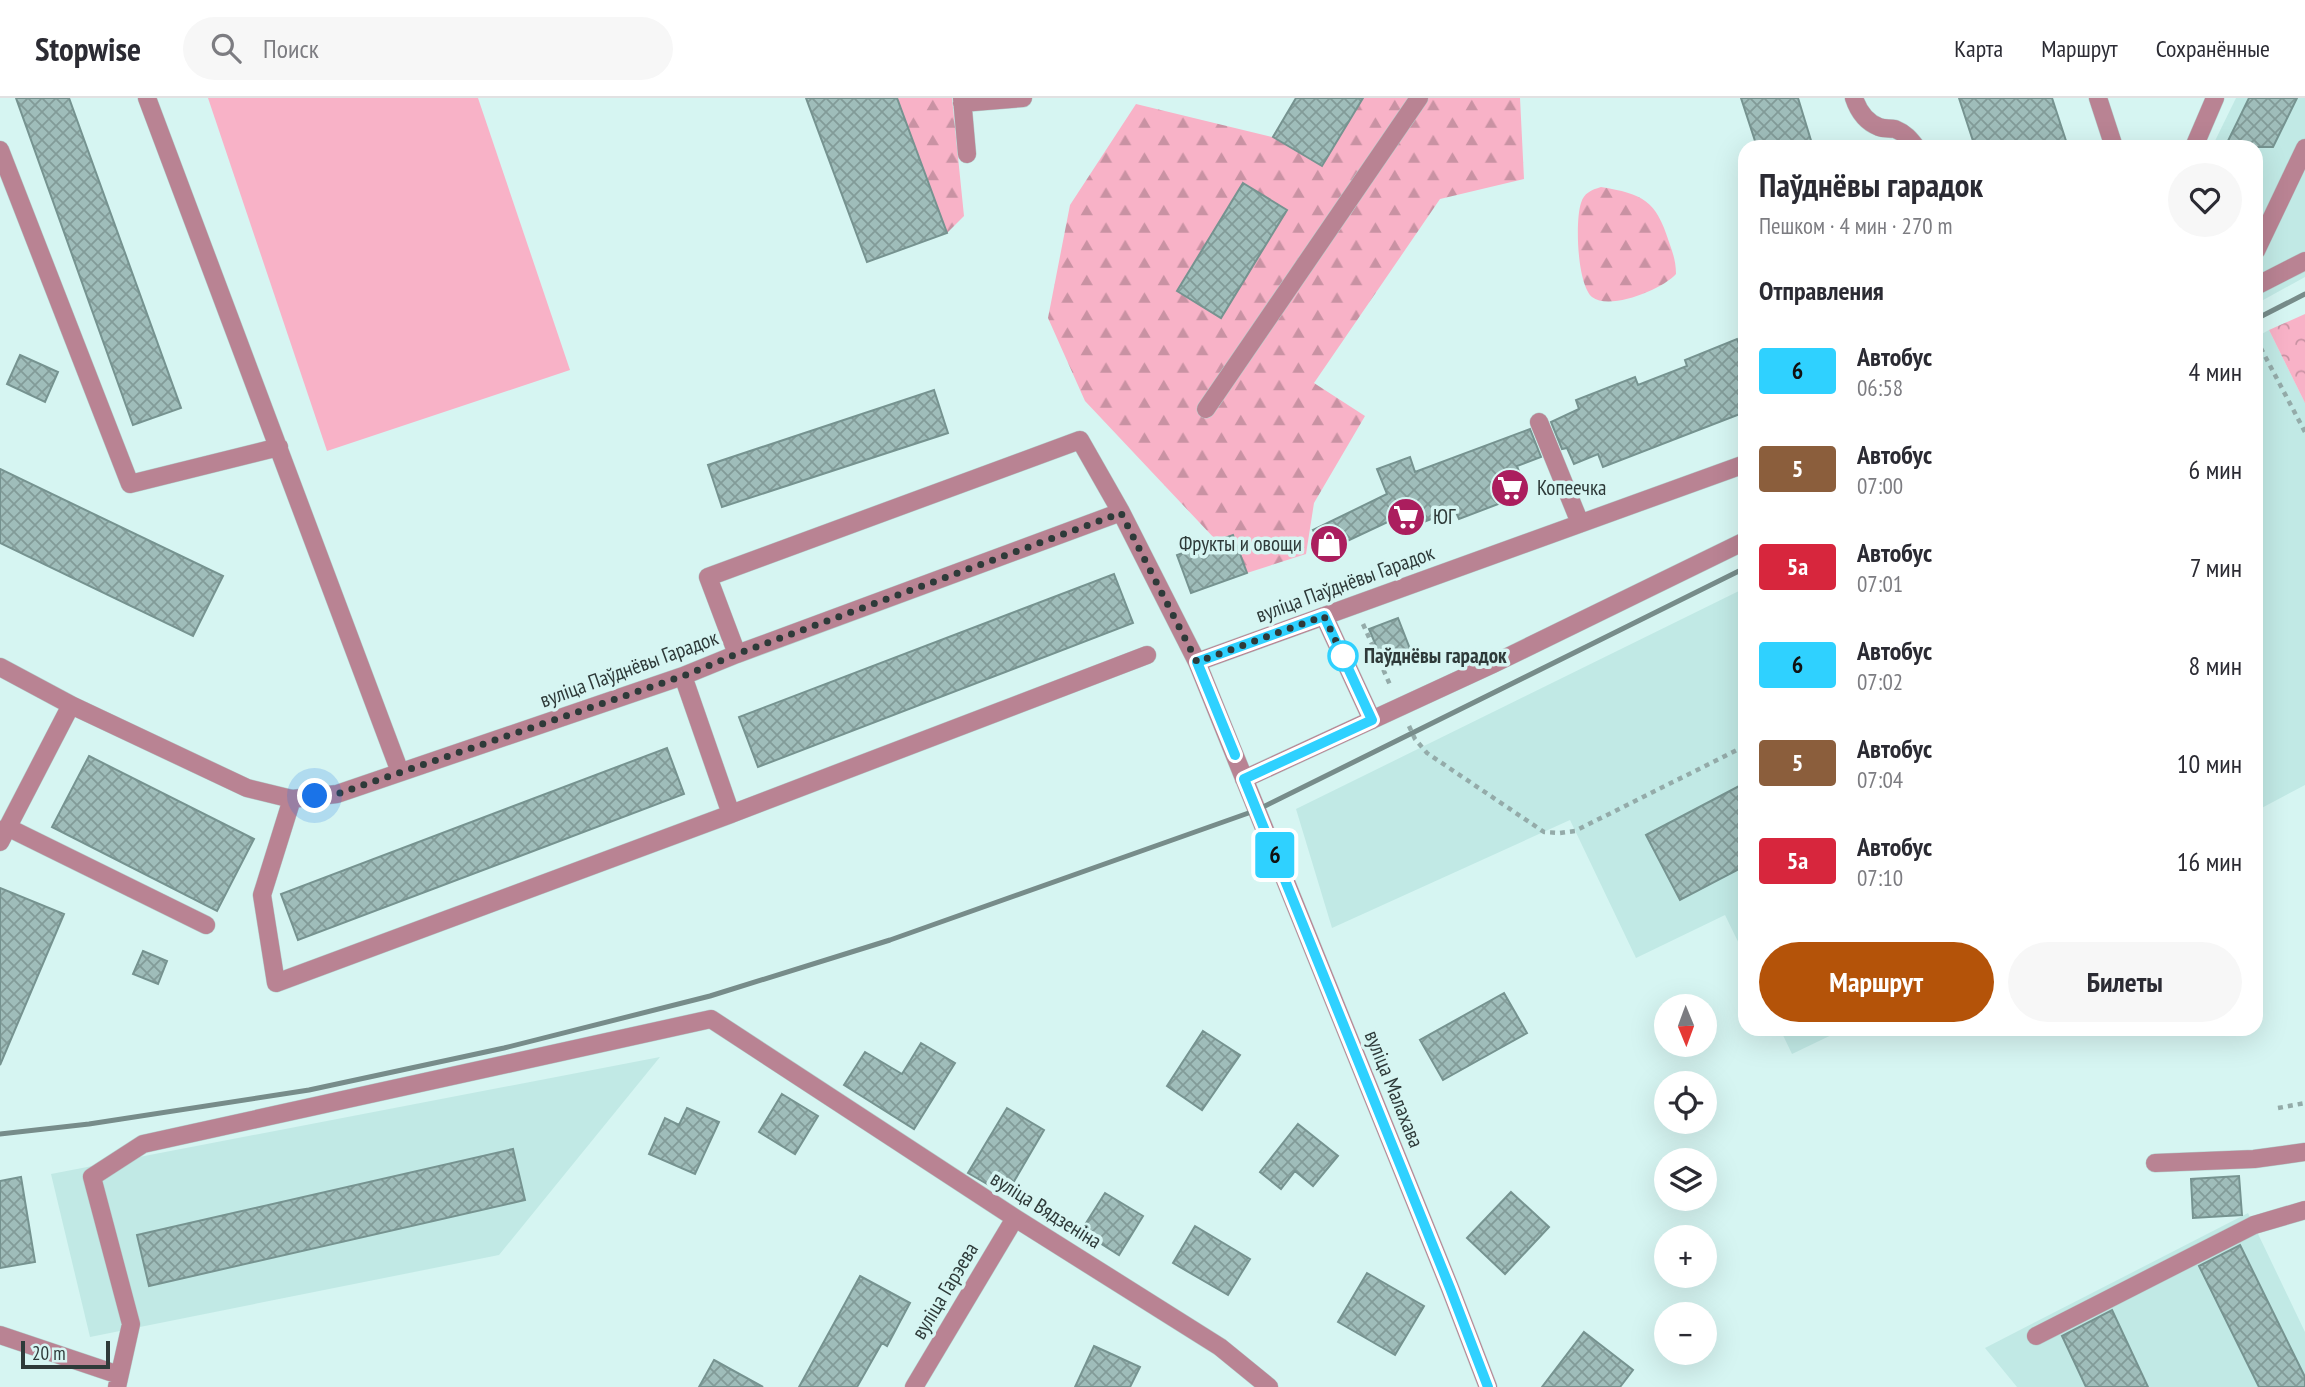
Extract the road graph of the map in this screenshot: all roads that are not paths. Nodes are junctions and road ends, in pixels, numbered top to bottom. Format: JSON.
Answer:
{"nodes":[{"id":1,"x":147,"y":98,"type":"edge"},
{"id":2,"x":1023,"y":98,"type":"edge"},
{"id":3,"x":1419,"y":98,"type":"edge"},
{"id":4,"x":1854,"y":98,"type":"edge"},
{"id":5,"x":2098,"y":98,"type":"edge"},
{"id":6,"x":2215,"y":98,"type":"edge"},
{"id":7,"x":962,"y":101,"type":"edge"},
{"id":8,"x":1911,"y":140,"type":"edge"},
{"id":9,"x":2112,"y":140,"type":"edge"},
{"id":10,"x":2197,"y":140,"type":"edge"},
{"id":11,"x":2305,"y":148,"type":"edge"},
{"id":12,"x":0,"y":150,"type":"edge"},
{"id":13,"x":967,"y":154,"type":"dead end"},
{"id":14,"x":2263,"y":236,"type":"edge"},
{"id":15,"x":2305,"y":261,"type":"edge"},
{"id":16,"x":2263,"y":282,"type":"edge"},
{"id":17,"x":1206,"y":408,"type":"dead end"},
{"id":18,"x":1539,"y":422,"type":"dead end"},
{"id":19,"x":279,"y":447,"type":"junction"},
{"id":20,"x":1738,"y":467,"type":"edge"},
{"id":21,"x":1121,"y":513,"type":"junction"},
{"id":22,"x":1580,"y":523,"type":"junction"},
{"id":23,"x":1738,"y":544,"type":"edge"},
{"id":24,"x":1324,"y":616,"type":"junction"},
{"id":25,"x":737,"y":654,"type":"junction"},
{"id":26,"x":1147,"y":655,"type":"dead end"},
{"id":27,"x":1197,"y":662,"type":"junction"},
{"id":28,"x":0,"y":667,"type":"edge"},
{"id":29,"x":683,"y":676,"type":"junction"},
{"id":30,"x":71,"y":705,"type":"junction"},
{"id":31,"x":1372,"y":720,"type":"junction"},
{"id":32,"x":400,"y":772,"type":"junction"},
{"id":33,"x":1244,"y":779,"type":"junction"},
{"id":34,"x":292,"y":799,"type":"junction"},
{"id":35,"x":731,"y":814,"type":"junction"},
{"id":36,"x":4,"y":834,"type":"edge"},
{"id":37,"x":206,"y":925,"type":"dead end"},
{"id":38,"x":2305,"y":1152,"type":"edge"},
{"id":39,"x":2155,"y":1163,"type":"dead end"},
{"id":40,"x":2305,"y":1210,"type":"edge"},
{"id":41,"x":1015,"y":1218,"type":"junction"},
{"id":42,"x":0,"y":1335,"type":"edge"},
{"id":43,"x":2036,"y":1336,"type":"dead end"},
{"id":44,"x":118,"y":1381,"type":"edge"},
{"id":45,"x":914,"y":1387,"type":"edge"},
{"id":46,"x":1269,"y":1387,"type":"edge"},
{"id":47,"x":1488,"y":1387,"type":"edge"}],
"edges":[{"from":1,"to":19,"type":"street"},
{"from":2,"to":7,"type":"street"},
{"from":3,"to":17,"type":"street"},
{"from":4,"to":8,"type":"street"},
{"from":5,"to":9,"type":"street"},
{"from":6,"to":10,"type":"street"},
{"from":7,"to":13,"type":"street"},
{"from":11,"to":14,"type":"street"},
{"from":12,"to":19,"type":"street"},
{"from":15,"to":16,"type":"street"},
{"from":18,"to":22,"type":"street"},
{"from":19,"to":32,"type":"street"},
{"from":20,"to":22,"type":"street","name":"вуліца Паўднёвы Гарадок"},
{"from":21,"to":25,"type":"street","name":"вуліца Паўднёвы Гарадок"},
{"from":21,"to":25,"type":"street"},
{"from":21,"to":27,"type":"street"},
{"from":22,"to":24,"type":"street","name":"вуліца Паўднёвы Гарадок"},
{"from":23,"to":31,"type":"street"},
{"from":24,"to":27,"type":"street","name":"вуліца Паўднёвы Гарадок"},
{"from":24,"to":31,"type":"street"},
{"from":25,"to":29,"type":"street","name":"вуліца Паўднёвы Гарадок"},
{"from":26,"to":35,"type":"street"},
{"from":27,"to":33,"type":"street"},
{"from":28,"to":30,"type":"street","name":"вуліца Паўднёвы Гарадок"},
{"from":29,"to":32,"type":"street","name":"вуліца Паўднёвы Гарадок"},
{"from":29,"to":35,"type":"street"},
{"from":30,"to":34,"type":"street","name":"вуліца Паўднёвы Гарадок"},
{"from":30,"to":36,"type":"street"},
{"from":31,"to":33,"type":"street"},
{"from":32,"to":34,"type":"street","name":"вуліца Паўднёвы Гарадок"},
{"from":33,"to":47,"type":"street","name":"вуліца Малахава"},
{"from":34,"to":35,"type":"street"},
{"from":36,"to":37,"type":"street"},
{"from":38,"to":39,"type":"street"},
{"from":40,"to":43,"type":"street"},
{"from":41,"to":44,"type":"street","name":"вуліца Вядзеніна"},
{"from":41,"to":45,"type":"street","name":"вуліца Гарэева"},
{"from":41,"to":46,"type":"street","name":"вуліца Вядзеніна"},
{"from":42,"to":44,"type":"street"}]}
